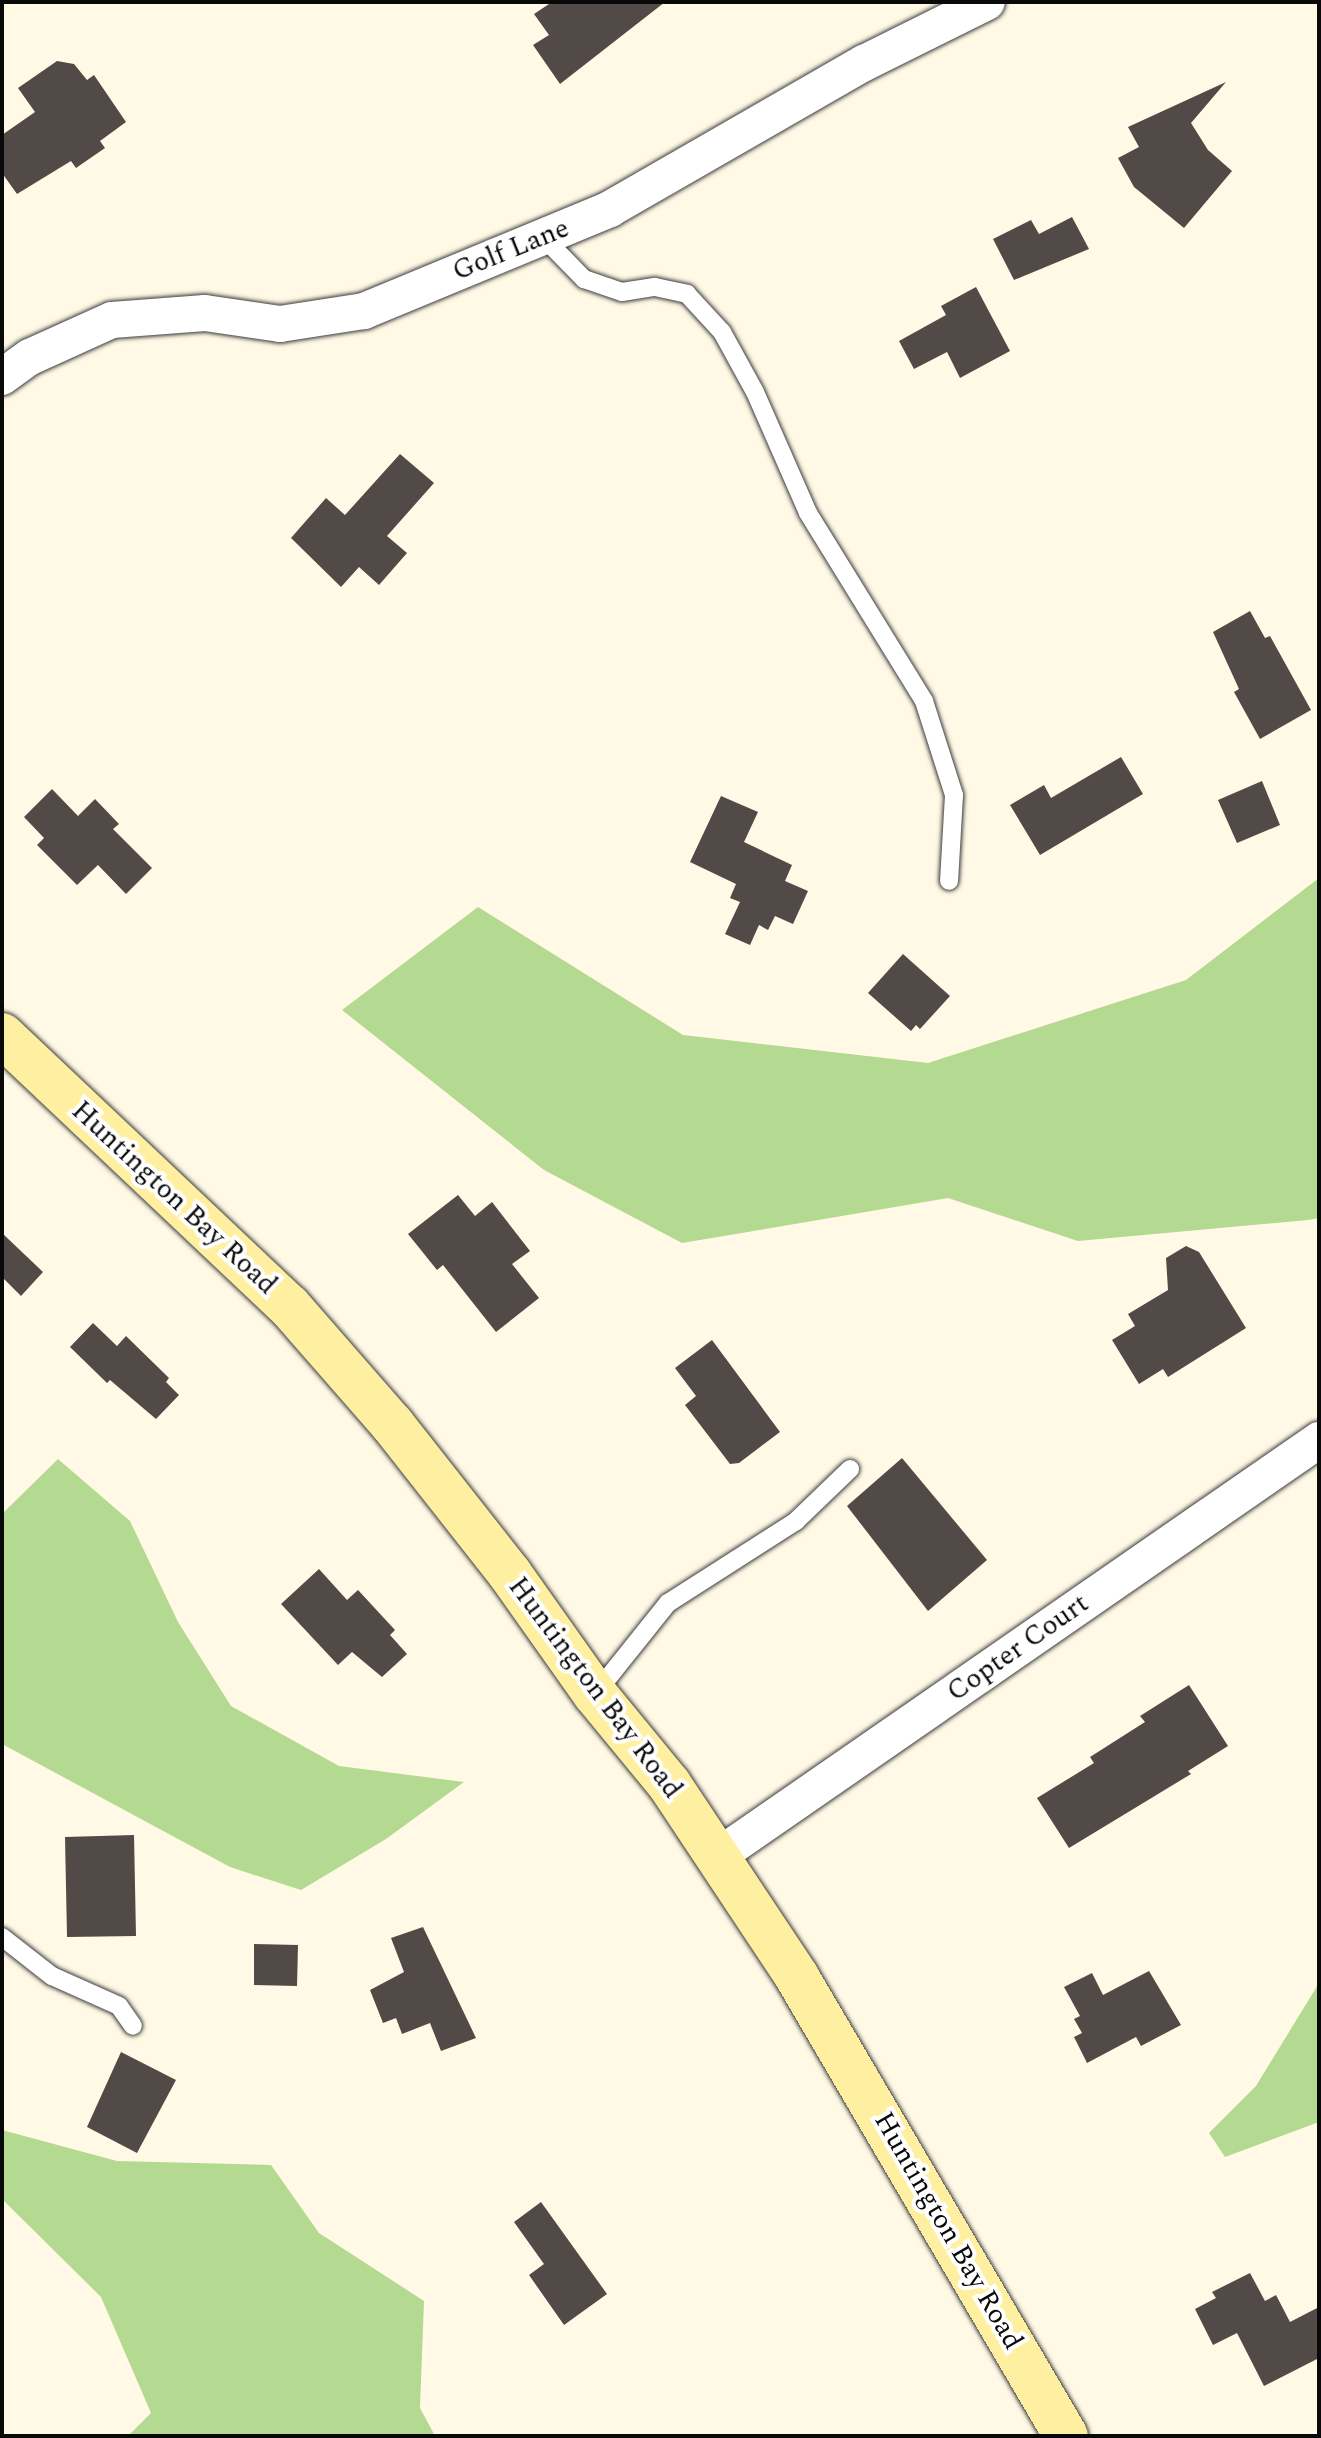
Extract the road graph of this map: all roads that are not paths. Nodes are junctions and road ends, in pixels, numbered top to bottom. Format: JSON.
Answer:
{"nodes":[{"id":1,"x":987,"y":2,"type":"edge"},
{"id":2,"x":543,"y":237,"type":"junction"},
{"id":3,"x":2,"y":377,"type":"edge"},
{"id":4,"x":949,"y":881,"type":"dead end"},
{"id":5,"x":2,"y":1035,"type":"edge"},
{"id":6,"x":1319,"y":1440,"type":"edge"},
{"id":7,"x":850,"y":1469,"type":"dead end"},
{"id":8,"x":595,"y":1694,"type":"junction"},
{"id":9,"x":718,"y":1856,"type":"junction"},
{"id":10,"x":2,"y":1937,"type":"edge"},
{"id":11,"x":133,"y":2026,"type":"dead end"},
{"id":12,"x":1066,"y":2436,"type":"edge"}],
"edges":[{"from":1,"to":2,"type":"street","name":"Golf Lane"},
{"from":2,"to":3,"type":"street","name":"Golf Lane"},
{"from":2,"to":4,"type":"lane"},
{"from":5,"to":8,"type":"street","name":"Huntington Bay Road"},
{"from":6,"to":9,"type":"street","name":"Copter Court"},
{"from":7,"to":8,"type":"lane"},
{"from":8,"to":9,"type":"street","name":"Huntington Bay Road"},
{"from":9,"to":12,"type":"street","name":"Huntington Bay Road"},
{"from":10,"to":11,"type":"lane"}]}
